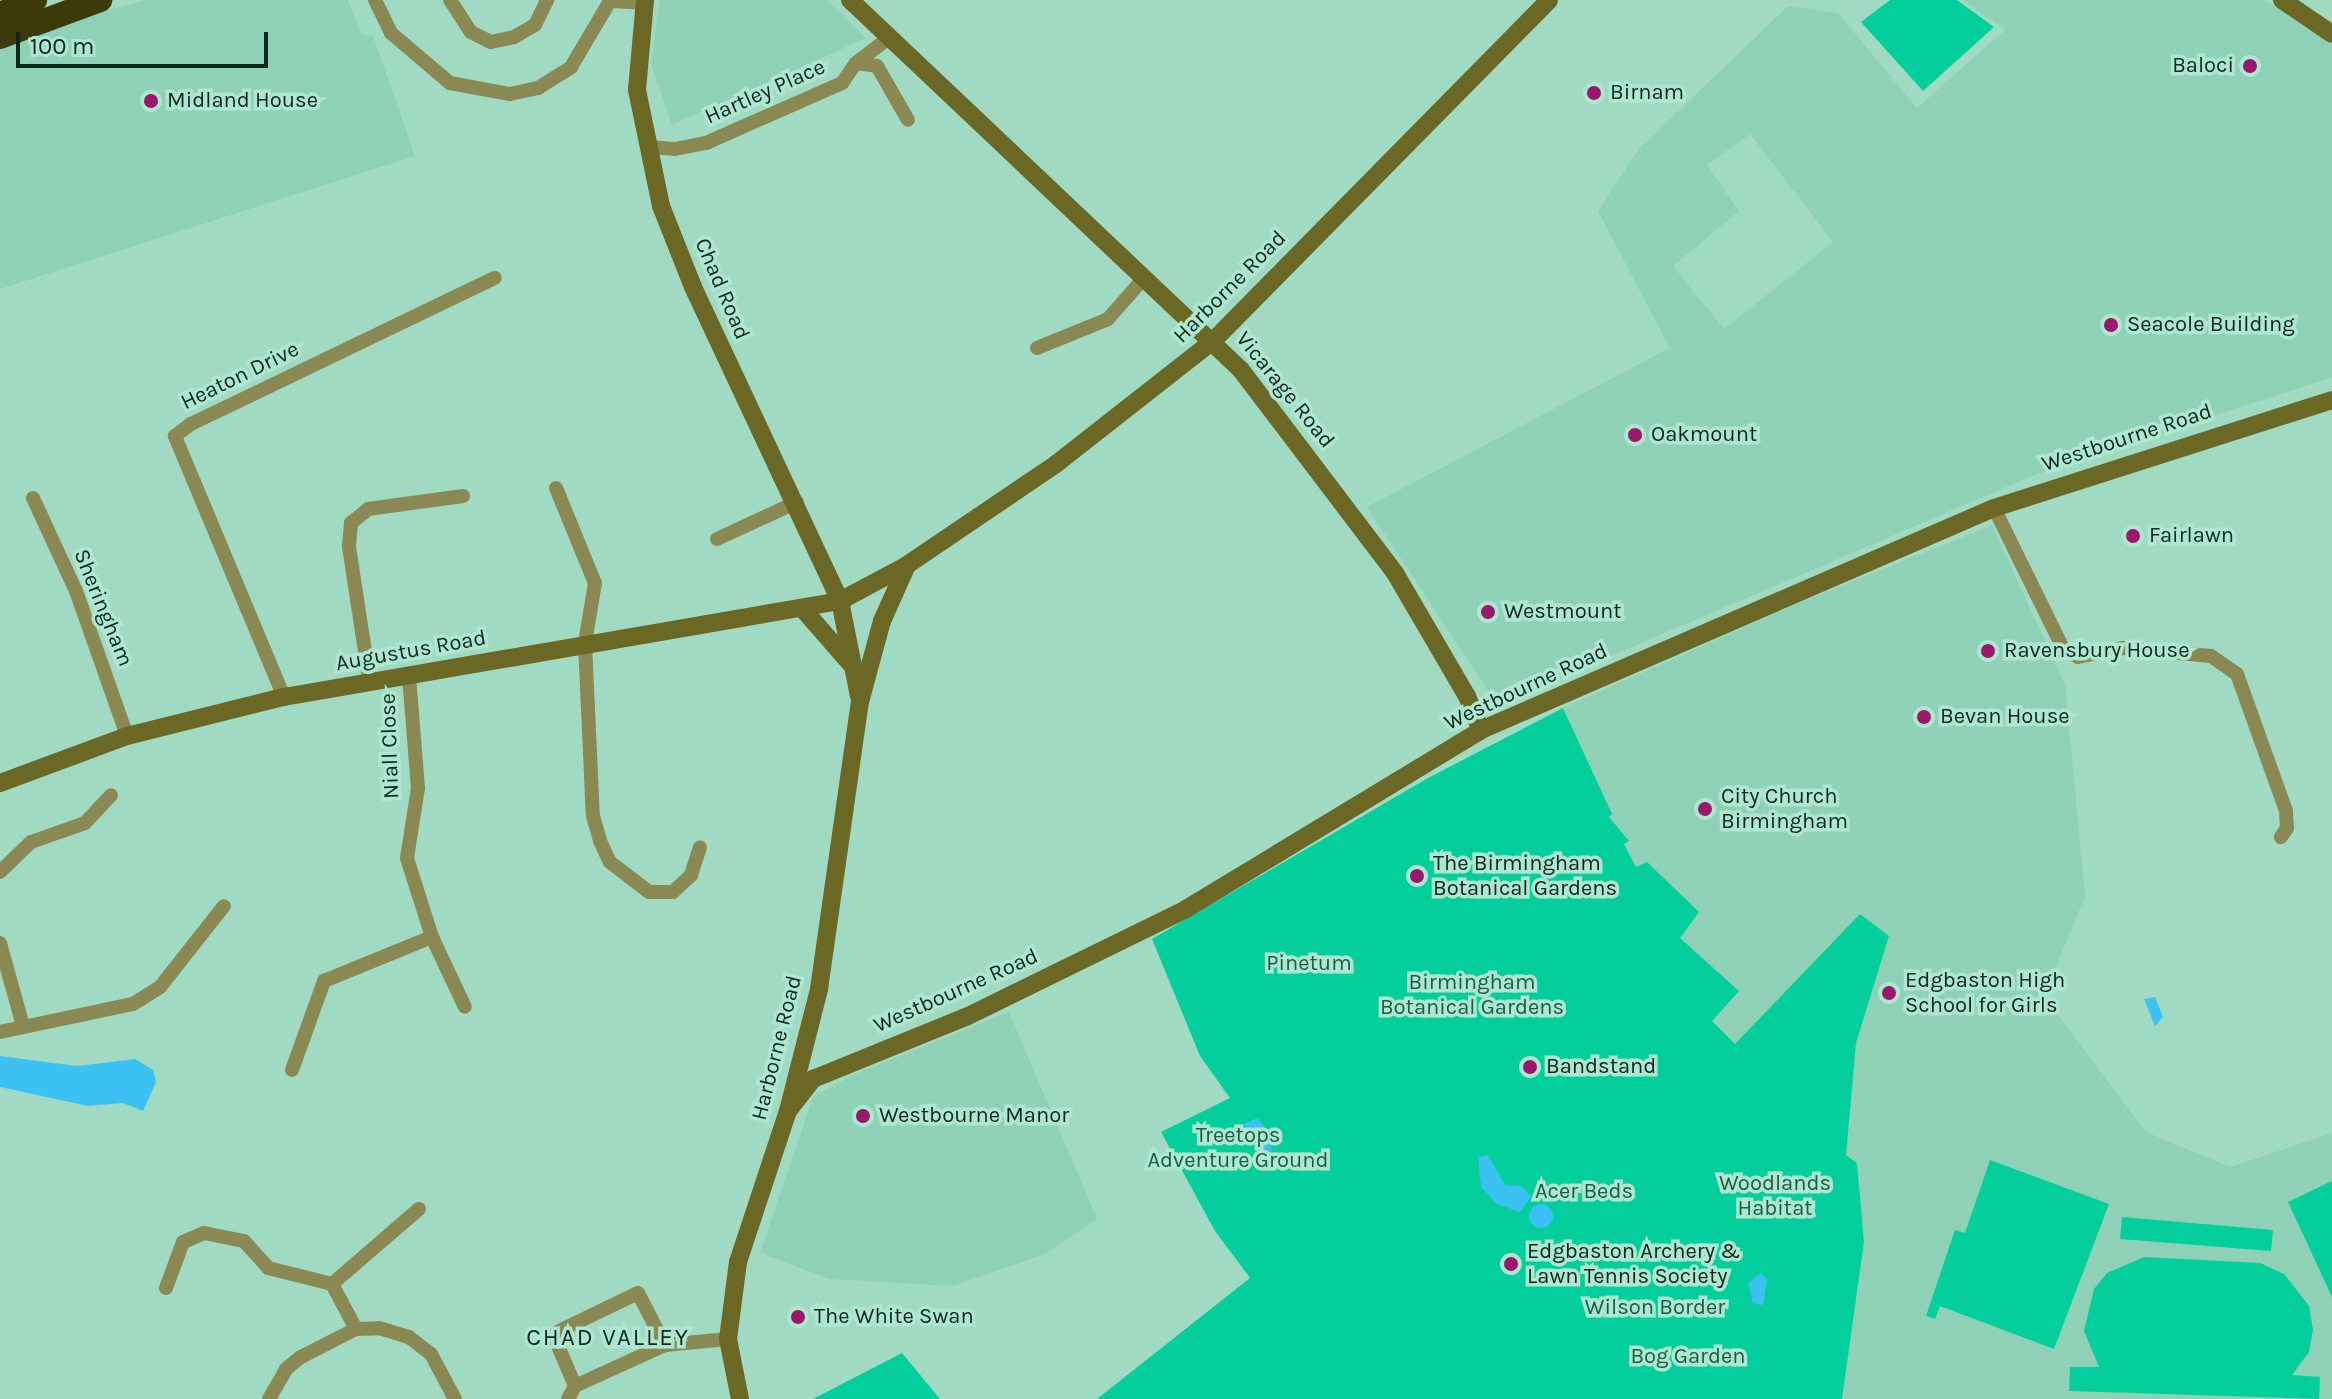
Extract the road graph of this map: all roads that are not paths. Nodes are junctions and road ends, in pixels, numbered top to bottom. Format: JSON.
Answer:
{"nodes":[{"id":1,"x":35,"y":0,"type":"edge"},
{"id":2,"x":100,"y":0,"type":"edge"},
{"id":3,"x":375,"y":0,"type":"edge"},
{"id":4,"x":450,"y":0,"type":"edge"},
{"id":5,"x":547,"y":0,"type":"edge"},
{"id":6,"x":850,"y":0,"type":"edge"},
{"id":7,"x":1549,"y":0,"type":"edge"},
{"id":8,"x":2282,"y":0,"type":"edge"},
{"id":9,"x":644,"y":1,"type":"edge"},
{"id":10,"x":0,"y":14,"type":"edge"},
{"id":11,"x":2332,"y":34,"type":"edge"},
{"id":12,"x":0,"y":37,"type":"edge"},
{"id":13,"x":890,"y":37,"type":"junction"},
{"id":14,"x":856,"y":63,"type":"junction"},
{"id":15,"x":908,"y":120,"type":"dead end"},
{"id":16,"x":648,"y":147,"type":"junction"},
{"id":17,"x":495,"y":278,"type":"dead end"},
{"id":18,"x":1144,"y":278,"type":"junction"},
{"id":19,"x":1214,"y":340,"type":"junction"},
{"id":20,"x":1037,"y":348,"type":"dead end"},
{"id":21,"x":2332,"y":400,"type":"edge"},
{"id":22,"x":556,"y":488,"type":"dead end"},
{"id":23,"x":463,"y":496,"type":"dead end"},
{"id":24,"x":33,"y":498,"type":"dead end"},
{"id":25,"x":797,"y":502,"type":"junction"},
{"id":26,"x":1994,"y":508,"type":"junction"},
{"id":27,"x":717,"y":539,"type":"dead end"},
{"id":28,"x":907,"y":565,"type":"junction"},
{"id":29,"x":831,"y":603,"type":"junction"},
{"id":30,"x":802,"y":608,"type":"junction"},
{"id":31,"x":585,"y":643,"type":"junction"},
{"id":32,"x":854,"y":668,"type":"junction"},
{"id":33,"x":409,"y":675,"type":"junction"},
{"id":34,"x":370,"y":684,"type":"junction"},
{"id":35,"x":284,"y":697,"type":"junction"},
{"id":36,"x":860,"y":702,"type":"junction"},
{"id":37,"x":1481,"y":730,"type":"junction"},
{"id":38,"x":127,"y":736,"type":"junction"},
{"id":39,"x":0,"y":783,"type":"edge"},
{"id":40,"x":111,"y":795,"type":"dead end"},
{"id":41,"x":2281,"y":837,"type":"dead end"},
{"id":42,"x":700,"y":847,"type":"dead end"},
{"id":43,"x":0,"y":872,"type":"edge"},
{"id":44,"x":224,"y":906,"type":"dead end"},
{"id":45,"x":432,"y":937,"type":"junction"},
{"id":46,"x":0,"y":943,"type":"edge"},
{"id":47,"x":465,"y":1007,"type":"dead end"},
{"id":48,"x":23,"y":1026,"type":"junction"},
{"id":49,"x":0,"y":1032,"type":"edge"},
{"id":50,"x":800,"y":1063,"type":"junction"},
{"id":51,"x":292,"y":1070,"type":"dead end"},
{"id":52,"x":813,"y":1079,"type":"junction"},
{"id":53,"x":788,"y":1111,"type":"junction"},
{"id":54,"x":419,"y":1209,"type":"dead end"},
{"id":55,"x":332,"y":1284,"type":"junction"},
{"id":56,"x":166,"y":1288,"type":"dead end"},
{"id":57,"x":356,"y":1329,"type":"junction"},
{"id":58,"x":728,"y":1339,"type":"junction"},
{"id":59,"x":665,"y":1345,"type":"junction"},
{"id":60,"x":572,"y":1392,"type":"edge"},
{"id":61,"x":269,"y":1399,"type":"edge"},
{"id":62,"x":455,"y":1399,"type":"edge"},
{"id":63,"x":740,"y":1399,"type":"edge"}],
"edges":[{"from":1,"to":10,"type":"highway"},
{"from":2,"to":12,"type":"highway"},
{"from":3,"to":9,"type":"street"},
{"from":4,"to":5,"type":"street"},
{"from":6,"to":13,"type":"main road","name":"Vicarage Road"},
{"from":7,"to":19,"type":"main road","name":"Harborne Road"},
{"from":8,"to":11,"type":"main road"},
{"from":9,"to":16,"type":"main road","name":"Chad Road"},
{"from":13,"to":14,"type":"street"},
{"from":13,"to":18,"type":"main road","name":"Vicarage Road"},
{"from":14,"to":15,"type":"street","name":"Hartley Place"},
{"from":14,"to":16,"type":"street","name":"Hartley Place"},
{"from":16,"to":25,"type":"main road","name":"Chad Road"},
{"from":17,"to":35,"type":"street","name":"Heaton Drive"},
{"from":18,"to":19,"type":"main road","name":"Vicarage Road"},
{"from":18,"to":20,"type":"street"},
{"from":19,"to":28,"type":"main road","name":"Harborne Road"},
{"from":19,"to":37,"type":"main road","name":"Vicarage Road"},
{"from":21,"to":26,"type":"main road","name":"Westbourne Road"},
{"from":22,"to":31,"type":"street"},
{"from":23,"to":34,"type":"street"},
{"from":24,"to":38,"type":"street","name":"Sheringham"},
{"from":25,"to":27,"type":"street"},
{"from":25,"to":29,"type":"main road","name":"Chad Road"},
{"from":26,"to":37,"type":"main road","name":"Westbourne Road"},
{"from":26,"to":41,"type":"street"},
{"from":28,"to":29,"type":"main road","name":"Harborne Road"},
{"from":28,"to":36,"type":"main road","name":"Harborne Road"},
{"from":29,"to":30,"type":"main road","name":"Augustus Road"},
{"from":29,"to":32,"type":"main road","name":"Harborne Road"},
{"from":30,"to":31,"type":"main road","name":"Augustus Road"},
{"from":30,"to":32,"type":"main road"},
{"from":31,"to":33,"type":"main road","name":"Augustus Road"},
{"from":31,"to":42,"type":"street"},
{"from":32,"to":36,"type":"main road","name":"Harborne Road"},
{"from":33,"to":34,"type":"main road","name":"Augustus Road"},
{"from":33,"to":45,"type":"street","name":"Niall Close"},
{"from":34,"to":35,"type":"main road","name":"Augustus Road"},
{"from":35,"to":38,"type":"main road","name":"Augustus Road"},
{"from":36,"to":50,"type":"main road","name":"Harborne Road"},
{"from":37,"to":52,"type":"main road","name":"Westbourne Road"},
{"from":38,"to":39,"type":"main road","name":"Augustus Road"},
{"from":40,"to":43,"type":"street"},
{"from":44,"to":48,"type":"street"},
{"from":45,"to":47,"type":"street","name":"Niall Close"},
{"from":45,"to":51,"type":"street"},
{"from":46,"to":48,"type":"street"},
{"from":48,"to":49,"type":"street"},
{"from":50,"to":52,"type":"main road"},
{"from":50,"to":53,"type":"main road","name":"Harborne Road"},
{"from":52,"to":53,"type":"main road","name":"Westbourne Road"},
{"from":53,"to":58,"type":"main road","name":"Harborne Road"},
{"from":54,"to":55,"type":"street"},
{"from":55,"to":56,"type":"street"},
{"from":55,"to":57,"type":"street"},
{"from":57,"to":61,"type":"street"},
{"from":57,"to":62,"type":"street"},
{"from":58,"to":59,"type":"street"},
{"from":58,"to":63,"type":"main road","name":"Harborne Road"},
{"from":59,"to":60,"type":"street"},
{"from":59,"to":60,"type":"street"}]}
